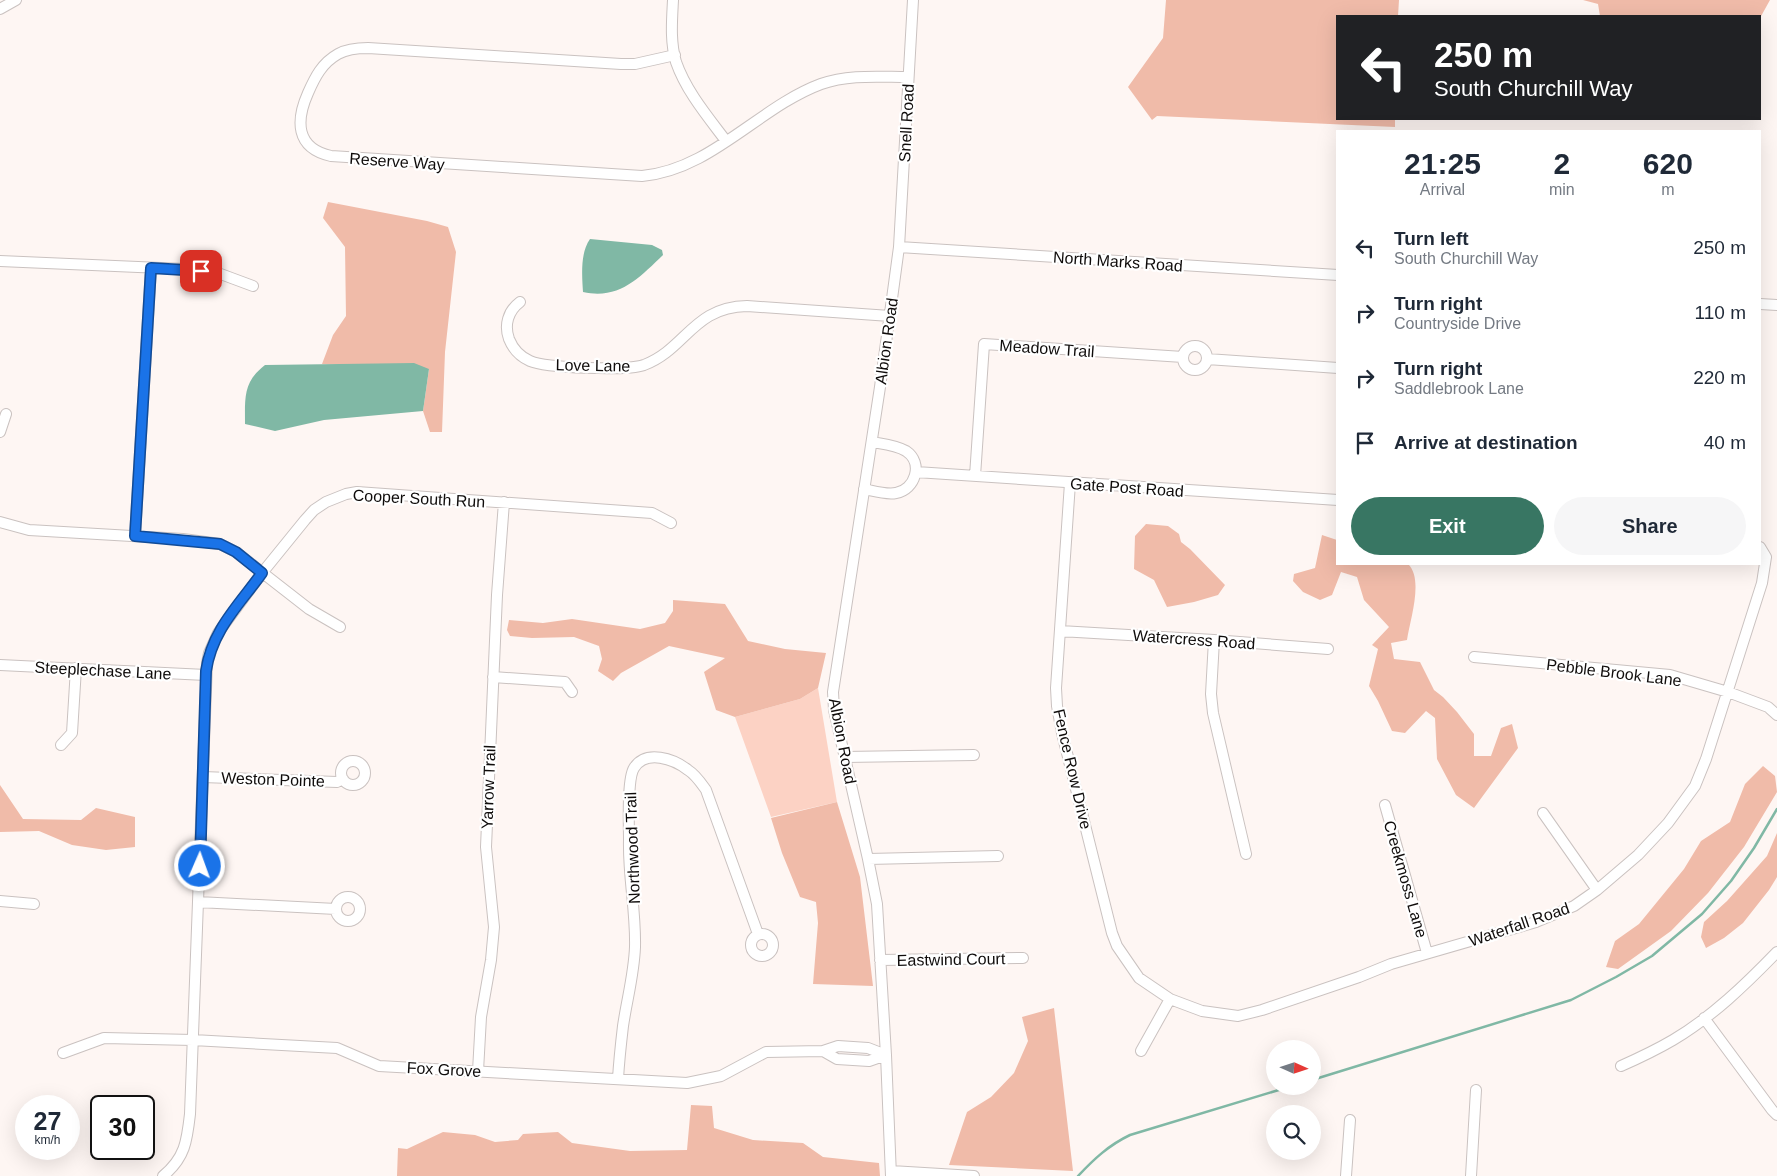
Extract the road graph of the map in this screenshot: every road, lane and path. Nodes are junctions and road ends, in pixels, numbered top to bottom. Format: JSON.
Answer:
{"nodes":[{"id":1,"x":16,"y":0,"type":"edge"},
{"id":2,"x":673,"y":0,"type":"edge"},
{"id":3,"x":912,"y":0,"type":"edge"},
{"id":4,"x":0,"y":9,"type":"edge"},
{"id":5,"x":675,"y":55,"type":"junction"},
{"id":6,"x":908,"y":76,"type":"junction"},
{"id":7,"x":726,"y":141,"type":"junction"},
{"id":8,"x":898,"y":247,"type":"junction"},
{"id":9,"x":0,"y":261,"type":"edge"},
{"id":10,"x":151,"y":268,"type":"junction"},
{"id":11,"x":1336,"y":276,"type":"edge"},
{"id":12,"x":253,"y":286,"type":"dead end"},
{"id":13,"x":520,"y":302,"type":"dead end"},
{"id":14,"x":1761,"y":304,"type":"edge"},
{"id":15,"x":1777,"y":305,"type":"edge"},
{"id":16,"x":890,"y":316,"type":"junction"},
{"id":17,"x":1183,"y":357,"type":"junction"},
{"id":18,"x":1207,"y":359,"type":"junction"},
{"id":19,"x":1336,"y":368,"type":"edge"},
{"id":20,"x":6,"y":414,"type":"dead end"},
{"id":21,"x":0,"y":432,"type":"edge"},
{"id":22,"x":872,"y":442,"type":"junction"},
{"id":23,"x":916,"y":472,"type":"junction"},
{"id":24,"x":975,"y":476,"type":"junction"},
{"id":25,"x":1070,"y":483,"type":"junction"},
{"id":26,"x":864,"y":489,"type":"junction"},
{"id":27,"x":1336,"y":500,"type":"edge"},
{"id":28,"x":504,"y":502,"type":"junction"},
{"id":29,"x":0,"y":522,"type":"edge"},
{"id":30,"x":671,"y":523,"type":"dead end"},
{"id":31,"x":135,"y":536,"type":"junction"},
{"id":32,"x":1761,"y":549,"type":"edge"},
{"id":33,"x":262,"y":573,"type":"junction"},
{"id":34,"x":340,"y":627,"type":"dead end"},
{"id":35,"x":1060,"y":631,"type":"junction"},
{"id":36,"x":1214,"y":640,"type":"junction"},
{"id":37,"x":1328,"y":649,"type":"dead end"},
{"id":38,"x":1474,"y":657,"type":"dead end"},
{"id":39,"x":0,"y":665,"type":"edge"},
{"id":40,"x":76,"y":668,"type":"junction"},
{"id":41,"x":206,"y":675,"type":"junction"},
{"id":42,"x":493,"y":677,"type":"junction"},
{"id":43,"x":572,"y":692,"type":"dead end"},
{"id":44,"x":1728,"y":692,"type":"junction"},
{"id":45,"x":1777,"y":715,"type":"edge"},
{"id":46,"x":61,"y":745,"type":"dead end"},
{"id":47,"x":974,"y":755,"type":"dead end"},
{"id":48,"x":845,"y":757,"type":"junction"},
{"id":49,"x":203,"y":777,"type":"junction"},
{"id":50,"x":342,"y":779,"type":"dead end"},
{"id":51,"x":1385,"y":805,"type":"dead end"},
{"id":52,"x":1543,"y":812,"type":"dead end"},
{"id":53,"x":1246,"y":854,"type":"dead end"},
{"id":54,"x":998,"y":856,"type":"dead end"},
{"id":55,"x":868,"y":859,"type":"junction"},
{"id":56,"x":1597,"y":890,"type":"junction"},
{"id":57,"x":0,"y":901,"type":"edge"},
{"id":58,"x":198,"y":902,"type":"junction"},
{"id":59,"x":34,"y":904,"type":"dead end"},
{"id":60,"x":336,"y":909,"type":"dead end"},
{"id":61,"x":758,"y":934,"type":"dead end"},
{"id":62,"x":1777,"y":952,"type":"edge"},
{"id":63,"x":1427,"y":953,"type":"junction"},
{"id":64,"x":1023,"y":958,"type":"dead end"},
{"id":65,"x":880,"y":960,"type":"junction"},
{"id":66,"x":1170,"y":999,"type":"junction"},
{"id":67,"x":1704,"y":1018,"type":"junction"},
{"id":68,"x":193,"y":1040,"type":"junction"},
{"id":69,"x":1141,"y":1051,"type":"dead end"},
{"id":70,"x":63,"y":1053,"type":"dead end"},
{"id":71,"x":886,"y":1055,"type":"junction"},
{"id":72,"x":1621,"y":1066,"type":"dead end"},
{"id":73,"x":478,"y":1071,"type":"junction"},
{"id":74,"x":618,"y":1079,"type":"junction"},
{"id":75,"x":1476,"y":1090,"type":"dead end"},
{"id":76,"x":1777,"y":1115,"type":"edge"},
{"id":77,"x":1350,"y":1120,"type":"dead end"},
{"id":78,"x":891,"y":1174,"type":"edge"},
{"id":79,"x":164,"y":1176,"type":"edge"},
{"id":80,"x":974,"y":1176,"type":"edge"},
{"id":81,"x":1346,"y":1176,"type":"edge"},
{"id":82,"x":1471,"y":1176,"type":"edge"}],
"edges":[{"from":1,"to":4,"type":"street"},
{"from":2,"to":5,"type":"street"},
{"from":3,"to":6,"type":"street","name":"Snell Road"},
{"from":5,"to":7,"type":"street"},
{"from":5,"to":7,"type":"street","name":"Reserve Way"},
{"from":6,"to":7,"type":"street","name":"Reserve Way"},
{"from":6,"to":8,"type":"street","name":"Snell Road"},
{"from":8,"to":11,"type":"street","name":"North Marks Road"},
{"from":8,"to":16,"type":"street","name":"Albion Road"},
{"from":9,"to":10,"type":"street"},
{"from":10,"to":12,"type":"street"},
{"from":10,"to":31,"type":"street"},
{"from":13,"to":16,"type":"street","name":"Love Lane"},
{"from":14,"to":15,"type":"street"},
{"from":16,"to":22,"type":"street","name":"Albion Road"},
{"from":17,"to":18,"type":"street","name":"Meadow Trail"},
{"from":17,"to":18,"type":"street"},
{"from":17,"to":24,"type":"street","name":"Meadow Trail"},
{"from":18,"to":19,"type":"street"},
{"from":20,"to":21,"type":"street"},
{"from":22,"to":23,"type":"street"},
{"from":22,"to":26,"type":"street","name":"Albion Road"},
{"from":23,"to":24,"type":"street","name":"Gate Post Road"},
{"from":23,"to":26,"type":"street"},
{"from":24,"to":25,"type":"street","name":"Gate Post Road"},
{"from":25,"to":27,"type":"street","name":"Gate Post Road"},
{"from":25,"to":35,"type":"street","name":"Fence Row Drive"},
{"from":26,"to":48,"type":"street","name":"Albion Road"},
{"from":28,"to":30,"type":"street","name":"Cooper South Run"},
{"from":28,"to":33,"type":"street","name":"Cooper South Run"},
{"from":28,"to":42,"type":"street","name":"Yarrow Trail"},
{"from":29,"to":31,"type":"street"},
{"from":31,"to":33,"type":"street"},
{"from":32,"to":44,"type":"street","name":"Waterfall Road"},
{"from":33,"to":34,"type":"street"},
{"from":33,"to":41,"type":"street","name":"Cooper South Run"},
{"from":35,"to":36,"type":"street","name":"Watercress Road"},
{"from":35,"to":66,"type":"street","name":"Fence Row Drive"},
{"from":36,"to":37,"type":"street","name":"Watercress Road"},
{"from":36,"to":53,"type":"street"},
{"from":38,"to":44,"type":"street","name":"Pebble Brook Lane"},
{"from":39,"to":40,"type":"street","name":"Steeplechase Lane"},
{"from":40,"to":41,"type":"street","name":"Steeplechase Lane"},
{"from":40,"to":46,"type":"street"},
{"from":41,"to":49,"type":"street","name":"Cooper South Run"},
{"from":42,"to":43,"type":"street"},
{"from":42,"to":73,"type":"street","name":"Yarrow Trail"},
{"from":44,"to":45,"type":"street","name":"Pebble Brook Lane"},
{"from":44,"to":56,"type":"street","name":"Waterfall Road"},
{"from":47,"to":48,"type":"street"},
{"from":48,"to":55,"type":"street","name":"Albion Road"},
{"from":49,"to":50,"type":"street","name":"Weston Pointe"},
{"from":49,"to":58,"type":"street","name":"Cooper South Run"},
{"from":51,"to":63,"type":"street","name":"Creekmoss Lane"},
{"from":52,"to":56,"type":"street"},
{"from":54,"to":55,"type":"street"},
{"from":55,"to":65,"type":"street","name":"Albion Road"},
{"from":56,"to":63,"type":"street","name":"Waterfall Road"},
{"from":57,"to":59,"type":"street"},
{"from":58,"to":60,"type":"street"},
{"from":58,"to":68,"type":"street","name":"Cooper South Run"},
{"from":61,"to":74,"type":"street","name":"Northwood Trail"},
{"from":62,"to":67,"type":"street"},
{"from":63,"to":66,"type":"street","name":"Waterfall Road"},
{"from":64,"to":65,"type":"street","name":"Eastwind Court"},
{"from":65,"to":71,"type":"street","name":"Albion Road"},
{"from":66,"to":69,"type":"street"},
{"from":67,"to":72,"type":"street"},
{"from":67,"to":76,"type":"street"},
{"from":68,"to":70,"type":"street","name":"Fox Grove"},
{"from":68,"to":73,"type":"street","name":"Fox Grove"},
{"from":68,"to":79,"type":"street","name":"Cooper South Run"},
{"from":71,"to":74,"type":"street","name":"Fox Grove"},
{"from":71,"to":78,"type":"street","name":"Albion Road"},
{"from":73,"to":74,"type":"street","name":"Fox Grove"},
{"from":75,"to":82,"type":"street"},
{"from":77,"to":81,"type":"street"},
{"from":78,"to":80,"type":"street"}]}
